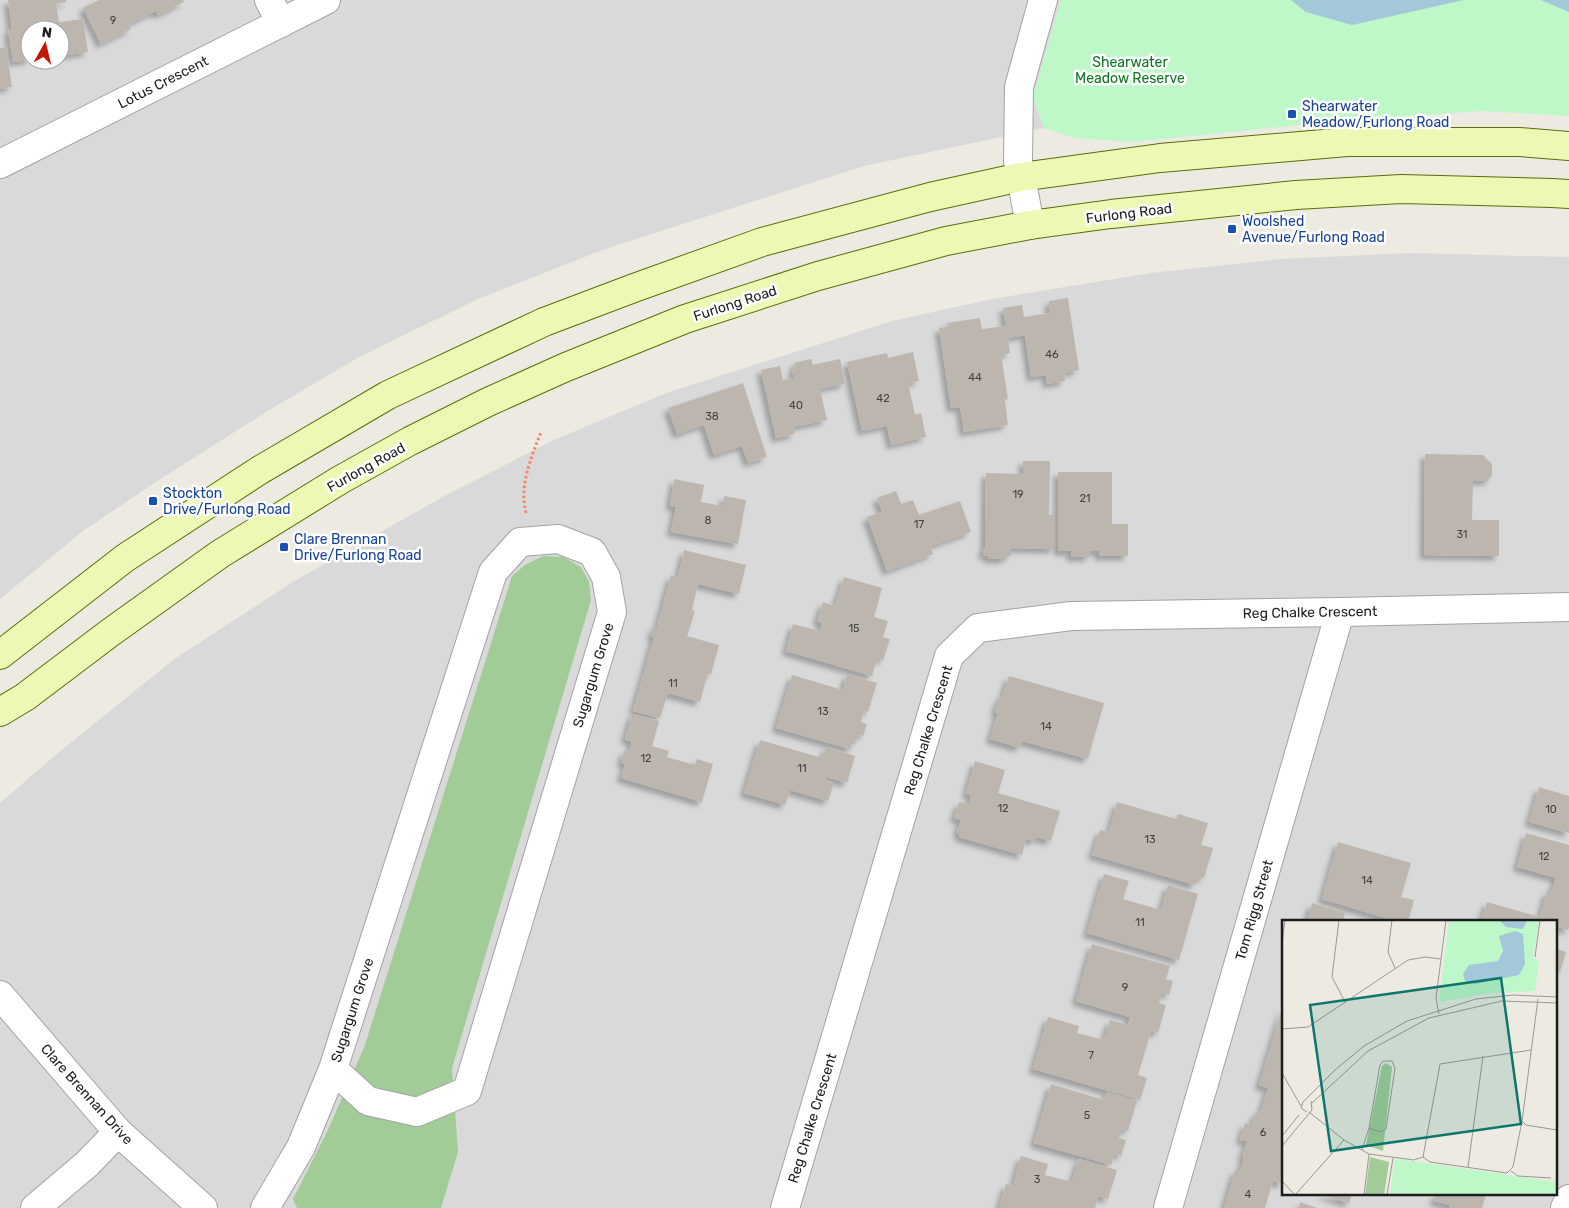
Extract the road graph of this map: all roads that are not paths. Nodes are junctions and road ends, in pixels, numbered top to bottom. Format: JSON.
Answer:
{"nodes":[{"id":1,"x":326,"y":0,"type":"edge"},
{"id":2,"x":1044,"y":0,"type":"edge"},
{"id":3,"x":275,"y":11,"type":"edge"},
{"id":4,"x":1569,"y":146,"type":"edge"},
{"id":5,"x":0,"y":164,"type":"edge"},
{"id":6,"x":1021,"y":177,"type":"junction"},
{"id":7,"x":1569,"y":194,"type":"edge"},
{"id":8,"x":1030,"y":226,"type":"junction"},
{"id":9,"x":1569,"y":607,"type":"edge"},
{"id":10,"x":1340,"y":612,"type":"junction"},
{"id":11,"x":0,"y":655,"type":"edge"},
{"id":12,"x":0,"y":712,"type":"edge"},
{"id":13,"x":0,"y":995,"type":"edge"},
{"id":14,"x":333,"y":1069,"type":"junction"},
{"id":15,"x":118,"y":1132,"type":"junction"},
{"id":16,"x":1569,"y":1199,"type":"edge"},
{"id":17,"x":35,"y":1208,"type":"edge"},
{"id":18,"x":203,"y":1208,"type":"edge"},
{"id":19,"x":265,"y":1208,"type":"edge"},
{"id":20,"x":785,"y":1208,"type":"edge"},
{"id":21,"x":1168,"y":1208,"type":"edge"},
{"id":22,"x":1565,"y":1208,"type":"edge"}],
"edges":[{"from":1,"to":3,"type":"street","name":"Lotus Crescent"},
{"from":2,"to":6,"type":"street"},
{"from":3,"to":5,"type":"street","name":"Lotus Crescent"},
{"from":4,"to":6,"type":"main road"},
{"from":6,"to":8,"type":"street"},
{"from":6,"to":11,"type":"main road"},
{"from":7,"to":8,"type":"main road","name":"Furlong Road"},
{"from":8,"to":12,"type":"main road","name":"Furlong Road"},
{"from":9,"to":10,"type":"street","name":"Reg Chalke Crescent"},
{"from":10,"to":20,"type":"street","name":"Reg Chalke Crescent"},
{"from":10,"to":21,"type":"street","name":"Tom Rigg Street"},
{"from":13,"to":15,"type":"street","name":"Clare Brennan Drive"},
{"from":14,"to":14,"type":"street","name":"Sugargum Grove"},
{"from":14,"to":19,"type":"street","name":"Sugargum Grove"},
{"from":15,"to":17,"type":"street"},
{"from":15,"to":18,"type":"street","name":"Clare Brennan Drive"},
{"from":16,"to":22,"type":"street"}]}
